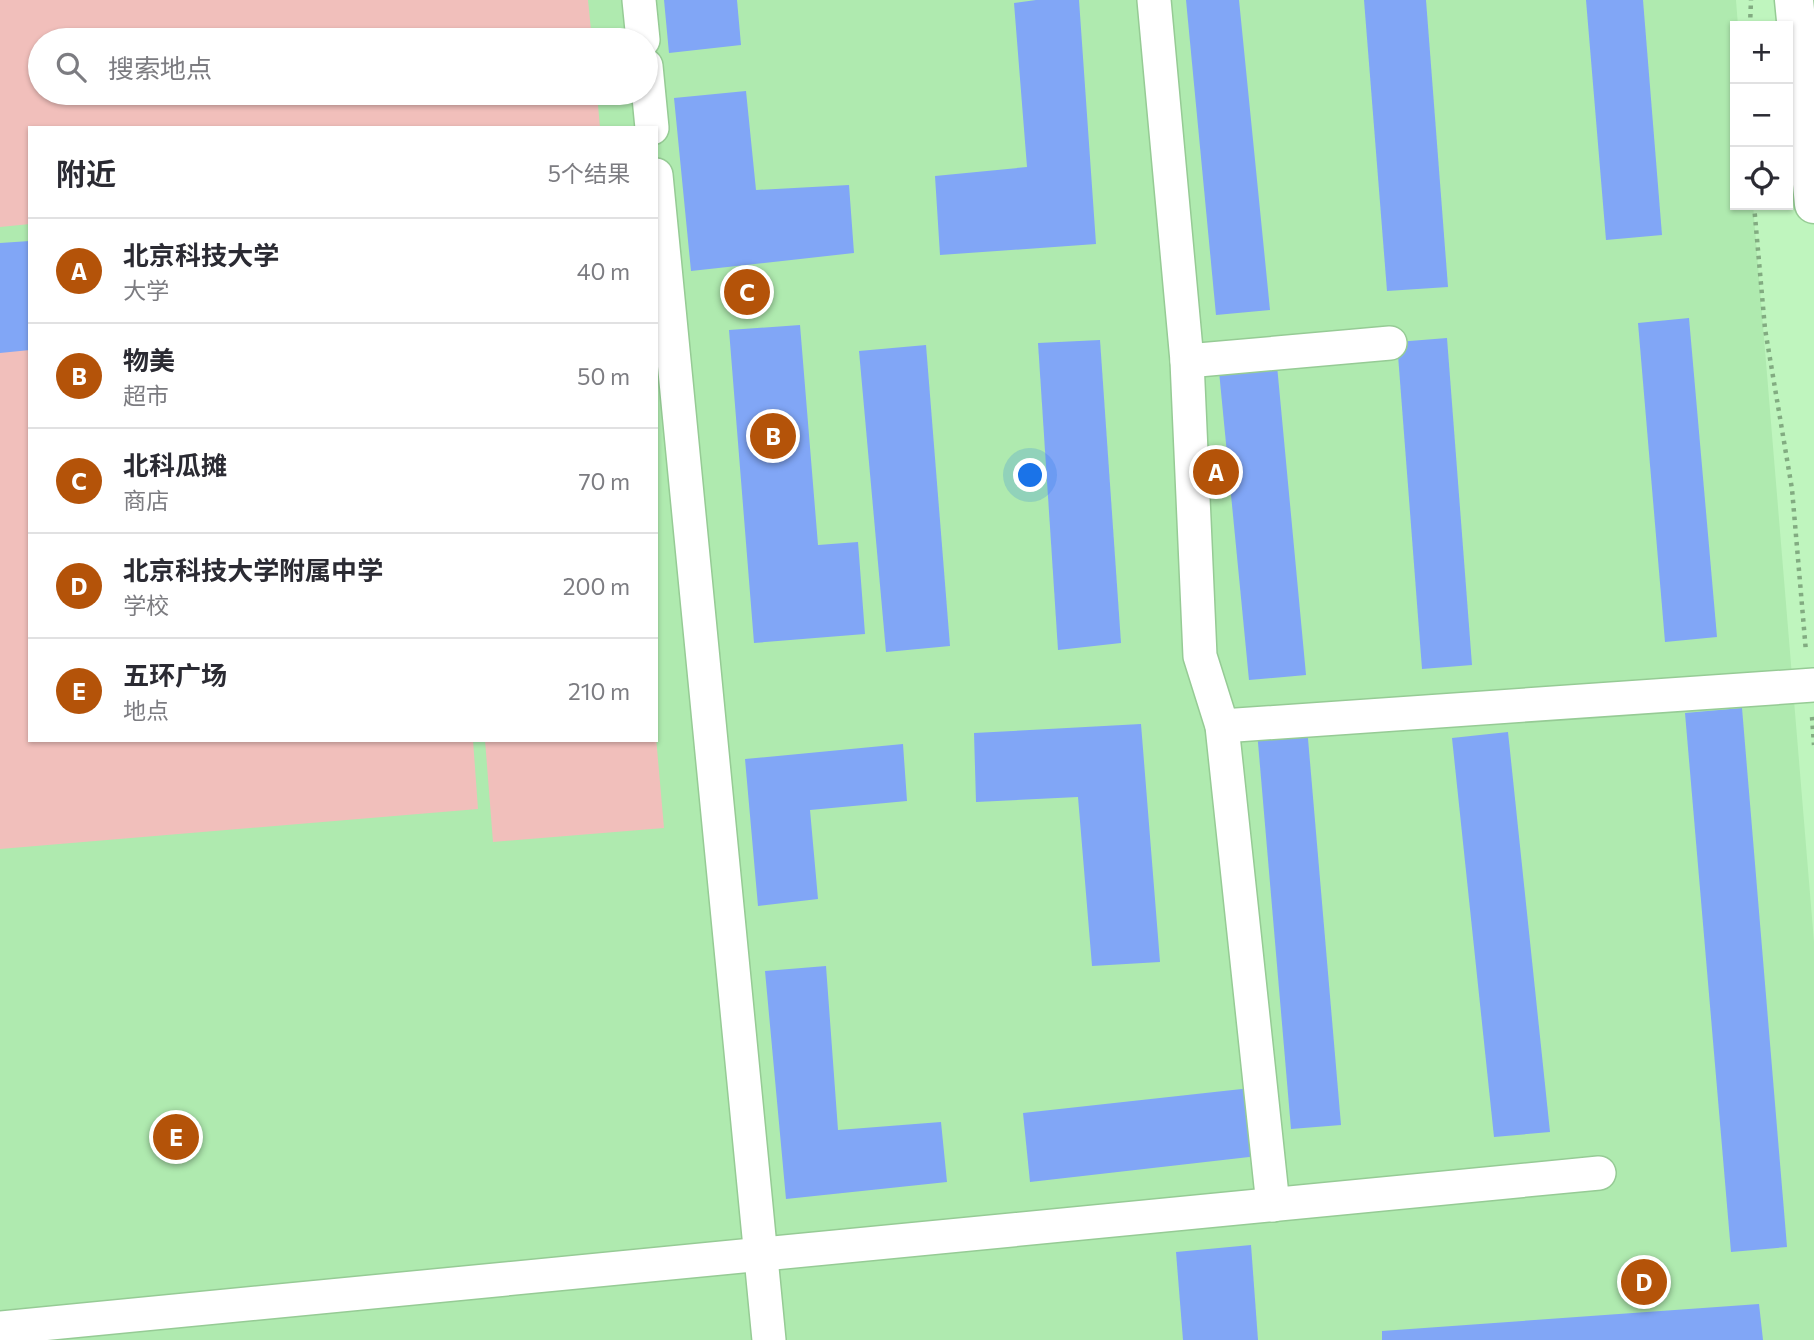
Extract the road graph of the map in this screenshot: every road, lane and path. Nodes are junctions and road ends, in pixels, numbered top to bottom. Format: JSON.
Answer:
{"nodes":[{"id":1,"x":639,"y":0,"type":"edge"},
{"id":2,"x":1154,"y":0,"type":"edge"},
{"id":3,"x":1751,"y":0,"type":"edge"},
{"id":4,"x":1794,"y":0,"type":"edge"},
{"id":5,"x":1750,"y":21,"type":"edge"},
{"id":6,"x":642,"y":28,"type":"edge"},
{"id":7,"x":650,"y":105,"type":"edge"},
{"id":8,"x":652,"y":126,"type":"edge"},
{"id":9,"x":658,"y":196,"type":"edge"},
{"id":10,"x":1814,"y":204,"type":"edge"},
{"id":11,"x":1754,"y":210,"type":"edge"},
{"id":12,"x":1390,"y":343,"type":"dead end"},
{"id":13,"x":1187,"y":361,"type":"junction"},
{"id":14,"x":1812,"y":685,"type":"edge"},
{"id":15,"x":1222,"y":726,"type":"junction"},
{"id":16,"x":1814,"y":746,"type":"edge"},
{"id":17,"x":1599,"y":1174,"type":"dead end"},
{"id":18,"x":1273,"y":1205,"type":"junction"},
{"id":19,"x":761,"y":1255,"type":"junction"},
{"id":20,"x":0,"y":1328,"type":"edge"},
{"id":21,"x":769,"y":1340,"type":"edge"}],
"edges":[{"from":1,"to":6,"type":"street"},
{"from":2,"to":13,"type":"street"},
{"from":3,"to":5,"type":"path"},
{"from":4,"to":10,"type":"main road"},
{"from":7,"to":8,"type":"street"},
{"from":9,"to":19,"type":"street"},
{"from":11,"to":14,"type":"path"},
{"from":12,"to":13,"type":"street"},
{"from":13,"to":15,"type":"street"},
{"from":14,"to":15,"type":"street"},
{"from":14,"to":16,"type":"path"},
{"from":15,"to":18,"type":"street"},
{"from":17,"to":18,"type":"street"},
{"from":18,"to":19,"type":"street"},
{"from":19,"to":20,"type":"street"},
{"from":19,"to":21,"type":"street"}]}
